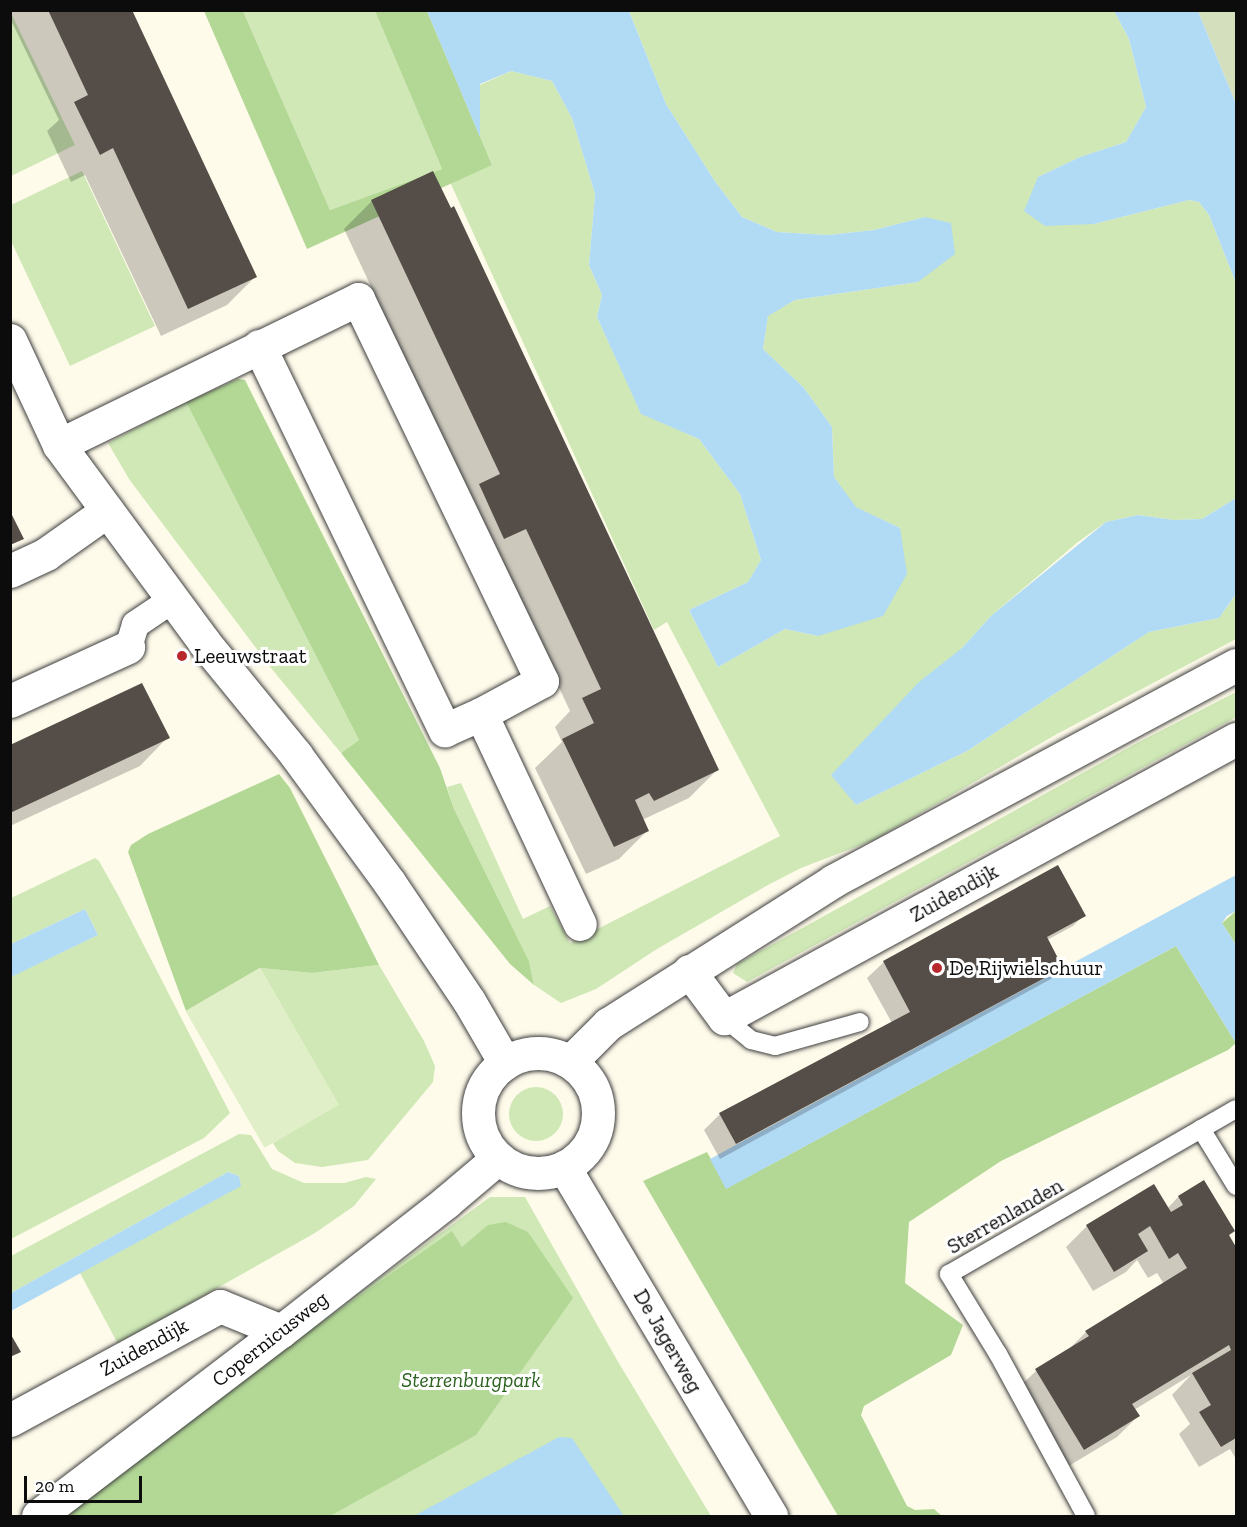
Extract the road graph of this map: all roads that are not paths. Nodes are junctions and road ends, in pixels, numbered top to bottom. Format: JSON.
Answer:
{"nodes":[{"id":1,"x":10,"y":340,"type":"edge"},
{"id":2,"x":259,"y":346,"type":"junction"},
{"id":3,"x":58,"y":445,"type":"junction"},
{"id":4,"x":107,"y":511,"type":"junction"},
{"id":5,"x":10,"y":572,"type":"edge"},
{"id":6,"x":172,"y":598,"type":"junction"},
{"id":7,"x":128,"y":647,"type":"joint"},
{"id":8,"x":1236,"y":665,"type":"edge"},
{"id":9,"x":10,"y":701,"type":"edge"},
{"id":10,"x":481,"y":714,"type":"junction"},
{"id":11,"x":1236,"y":739,"type":"edge"},
{"id":12,"x":580,"y":924,"type":"dead end"},
{"id":13,"x":689,"y":971,"type":"junction"},
{"id":14,"x":724,"y":1018,"type":"junction"},
{"id":15,"x":860,"y":1022,"type":"dead end"},
{"id":16,"x":505,"y":1062,"type":"junction"},
{"id":17,"x":570,"y":1062,"type":"junction"},
{"id":18,"x":1236,"y":1109,"type":"edge"},
{"id":19,"x":1201,"y":1129,"type":"junction"},
{"id":20,"x":498,"y":1158,"type":"junction"},
{"id":21,"x":564,"y":1167,"type":"junction"},
{"id":22,"x":1236,"y":1186,"type":"edge"},
{"id":23,"x":281,"y":1331,"type":"junction"},
{"id":24,"x":10,"y":1420,"type":"edge"},
{"id":25,"x":38,"y":1516,"type":"edge"},
{"id":26,"x":771,"y":1516,"type":"edge"},
{"id":27,"x":1086,"y":1516,"type":"edge"}],
"edges":[{"from":1,"to":3,"type":"street"},
{"from":2,"to":3,"type":"street"},
{"from":2,"to":10,"type":"street"},
{"from":2,"to":10,"type":"street"},
{"from":3,"to":4,"type":"street"},
{"from":4,"to":5,"type":"street"},
{"from":4,"to":6,"type":"street"},
{"from":6,"to":7,"type":"street"},
{"from":6,"to":16,"type":"street"},
{"from":7,"to":9,"type":"street"},
{"from":8,"to":13,"type":"street"},
{"from":10,"to":12,"type":"street"},
{"from":11,"to":14,"type":"street","name":"Zuidendijk"},
{"from":13,"to":14,"type":"street"},
{"from":13,"to":17,"type":"street"},
{"from":14,"to":15,"type":"lane"},
{"from":16,"to":17,"type":"street"},
{"from":16,"to":20,"type":"street"},
{"from":17,"to":21,"type":"street"},
{"from":18,"to":19,"type":"lane","name":"Sterrenlanden"},
{"from":19,"to":22,"type":"lane"},
{"from":19,"to":27,"type":"lane","name":"Sterrenlanden"},
{"from":20,"to":21,"type":"street"},
{"from":20,"to":23,"type":"street","name":"Copernicusweg"},
{"from":21,"to":26,"type":"street","name":"De Jagerweg"},
{"from":23,"to":24,"type":"street","name":"Zuidendijk"},
{"from":23,"to":25,"type":"street","name":"Copernicusweg"}]}
